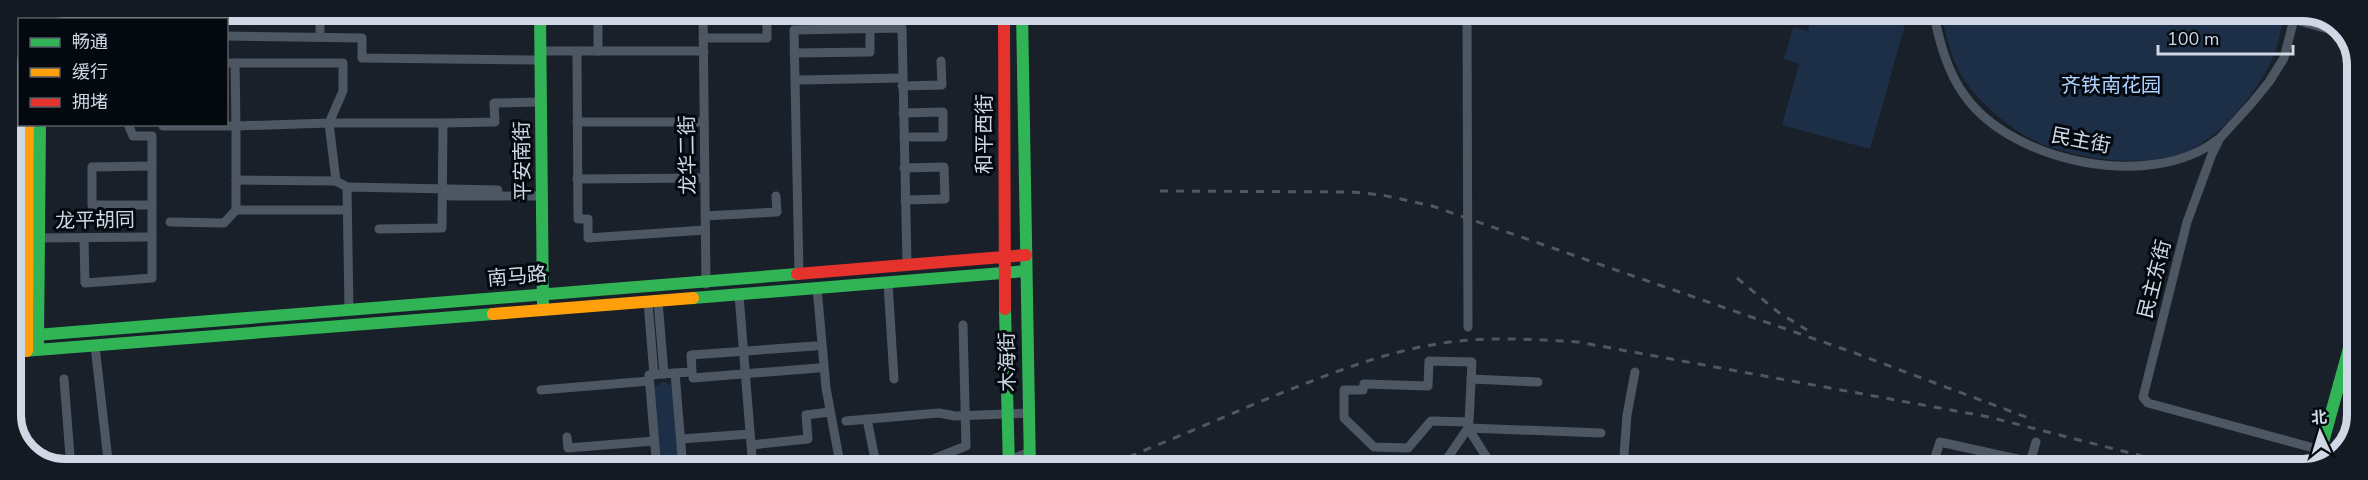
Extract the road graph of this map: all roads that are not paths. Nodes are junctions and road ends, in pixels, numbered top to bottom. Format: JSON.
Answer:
{"nodes":[{"id":1,"x":320,"y":21,"type":"edge"},
{"id":2,"x":540,"y":21,"type":"edge"},
{"id":3,"x":598,"y":21,"type":"edge"},
{"id":4,"x":703,"y":21,"type":"edge"},
{"id":5,"x":767,"y":21,"type":"edge"},
{"id":6,"x":1004,"y":21,"type":"edge"},
{"id":7,"x":1022,"y":21,"type":"edge"},
{"id":8,"x":1467,"y":21,"type":"edge"},
{"id":9,"x":1936,"y":21,"type":"edge"},
{"id":10,"x":2294,"y":21,"type":"edge"},
{"id":11,"x":870,"y":29,"type":"junction"},
{"id":12,"x":228,"y":36,"type":"edge"},
{"id":13,"x":320,"y":37,"type":"junction"},
{"id":14,"x":704,"y":38,"type":"junction"},
{"id":15,"x":577,"y":51,"type":"junction"},
{"id":16,"x":598,"y":51,"type":"junction"},
{"id":17,"x":704,"y":51,"type":"junction"},
{"id":18,"x":794,"y":53,"type":"junction"},
{"id":19,"x":540,"y":56,"type":"junction"},
{"id":20,"x":941,"y":61,"type":"dead end"},
{"id":21,"x":231,"y":63,"type":"edge"},
{"id":22,"x":801,"y":80,"type":"dead end"},
{"id":23,"x":902,"y":82,"type":"junction"},
{"id":24,"x":541,"y":102,"type":"junction"},
{"id":25,"x":903,"y":113,"type":"junction"},
{"id":26,"x":577,"y":122,"type":"junction"},
{"id":27,"x":704,"y":122,"type":"junction"},
{"id":28,"x":329,"y":123,"type":"junction"},
{"id":29,"x":443,"y":123,"type":"junction"},
{"id":30,"x":28,"y":126,"type":"edge"},
{"id":31,"x":39,"y":126,"type":"edge"},
{"id":32,"x":129,"y":126,"type":"edge"},
{"id":33,"x":163,"y":126,"type":"edge"},
{"id":34,"x":228,"y":126,"type":"edge"},
{"id":35,"x":228,"y":126,"type":"edge"},
{"id":36,"x":236,"y":126,"type":"junction"},
{"id":37,"x":904,"y":137,"type":"junction"},
{"id":38,"x":2220,"y":138,"type":"junction"},
{"id":39,"x":152,"y":166,"type":"junction"},
{"id":40,"x":904,"y":168,"type":"junction"},
{"id":41,"x":705,"y":178,"type":"junction"},
{"id":42,"x":577,"y":179,"type":"junction"},
{"id":43,"x":236,"y":180,"type":"junction"},
{"id":44,"x":336,"y":182,"type":"junction"},
{"id":45,"x":347,"y":188,"type":"junction"},
{"id":46,"x":498,"y":190,"type":"dead end"},
{"id":47,"x":446,"y":193,"type":"junction"},
{"id":48,"x":542,"y":196,"type":"junction"},
{"id":49,"x":776,"y":196,"type":"dead end"},
{"id":50,"x":905,"y":200,"type":"junction"},
{"id":51,"x":152,"y":205,"type":"junction"},
{"id":52,"x":236,"y":210,"type":"junction"},
{"id":53,"x":347,"y":210,"type":"junction"},
{"id":54,"x":705,"y":216,"type":"junction"},
{"id":55,"x":21,"y":222,"type":"edge"},
{"id":56,"x":27,"y":222,"type":"junction"},
{"id":57,"x":170,"y":222,"type":"dead end"},
{"id":58,"x":379,"y":229,"type":"dead end"},
{"id":59,"x":705,"y":230,"type":"junction"},
{"id":60,"x":152,"y":237,"type":"junction"},
{"id":61,"x":39,"y":238,"type":"junction"},
{"id":62,"x":84,"y":238,"type":"junction"},
{"id":63,"x":1026,"y":255,"type":"junction"},
{"id":64,"x":1004,"y":256,"type":"junction"},
{"id":65,"x":907,"y":264,"type":"junction"},
{"id":66,"x":1026,"y":271,"type":"junction"},
{"id":67,"x":799,"y":273,"type":"junction"},
{"id":68,"x":1004,"y":273,"type":"junction"},
{"id":69,"x":706,"y":281,"type":"junction"},
{"id":70,"x":888,"y":283,"type":"junction"},
{"id":71,"x":817,"y":288,"type":"junction"},
{"id":72,"x":542,"y":294,"type":"junction"},
{"id":73,"x":739,"y":295,"type":"junction"},
{"id":74,"x":706,"y":298,"type":"junction"},
{"id":75,"x":653,"y":301,"type":"junction"},
{"id":76,"x":349,"y":310,"type":"junction"},
{"id":77,"x":543,"y":310,"type":"junction"},
{"id":78,"x":963,"y":325,"type":"dead end"},
{"id":79,"x":1468,"y":327,"type":"dead end"},
{"id":80,"x":32,"y":335,"type":"junction"},
{"id":81,"x":21,"y":336,"type":"edge"},
{"id":82,"x":95,"y":346,"type":"junction"},
{"id":83,"x":814,"y":346,"type":"dead end"},
{"id":84,"x":32,"y":351,"type":"junction"},
{"id":85,"x":743,"y":351,"type":"junction"},
{"id":86,"x":21,"y":352,"type":"edge"},
{"id":87,"x":2347,"y":355,"type":"edge"},
{"id":88,"x":818,"y":368,"type":"dead end"},
{"id":89,"x":1635,"y":372,"type":"dead end"},
{"id":90,"x":745,"y":374,"type":"junction"},
{"id":91,"x":693,"y":375,"type":"junction"},
{"id":92,"x":675,"y":376,"type":"junction"},
{"id":93,"x":656,"y":377,"type":"junction"},
{"id":94,"x":64,"y":379,"type":"dead end"},
{"id":95,"x":894,"y":379,"type":"dead end"},
{"id":96,"x":1471,"y":379,"type":"junction"},
{"id":97,"x":1538,"y":382,"type":"dead end"},
{"id":98,"x":2339,"y":384,"type":"junction"},
{"id":99,"x":2347,"y":386,"type":"edge"},
{"id":100,"x":541,"y":390,"type":"dead end"},
{"id":101,"x":830,"y":412,"type":"junction"},
{"id":102,"x":1028,"y":412,"type":"junction"},
{"id":103,"x":1008,"y":414,"type":"junction"},
{"id":104,"x":964,"y":416,"type":"junction"},
{"id":105,"x":867,"y":419,"type":"junction"},
{"id":106,"x":846,"y":421,"type":"dead end"},
{"id":107,"x":1469,"y":425,"type":"junction"},
{"id":108,"x":1601,"y":432,"type":"dead end"},
{"id":109,"x":750,"y":434,"type":"junction"},
{"id":110,"x":567,"y":437,"type":"dead end"},
{"id":111,"x":681,"y":439,"type":"junction"},
{"id":112,"x":654,"y":441,"type":"junction"},
{"id":113,"x":2036,"y":442,"type":"dead end"},
{"id":114,"x":751,"y":445,"type":"junction"},
{"id":115,"x":2321,"y":450,"type":"junction"},
{"id":116,"x":1029,"y":452,"type":"junction"},
{"id":117,"x":2319,"y":456,"type":"edge"},
{"id":118,"x":71,"y":459,"type":"edge"},
{"id":119,"x":108,"y":459,"type":"edge"},
{"id":120,"x":656,"y":459,"type":"edge"},
{"id":121,"x":682,"y":459,"type":"edge"},
{"id":122,"x":752,"y":459,"type":"edge"},
{"id":123,"x":839,"y":459,"type":"edge"},
{"id":124,"x":875,"y":459,"type":"edge"},
{"id":125,"x":933,"y":459,"type":"edge"},
{"id":126,"x":1009,"y":459,"type":"edge"},
{"id":127,"x":1018,"y":459,"type":"edge"},
{"id":128,"x":1029,"y":459,"type":"edge"},
{"id":129,"x":1447,"y":459,"type":"edge"},
{"id":130,"x":1489,"y":459,"type":"edge"},
{"id":131,"x":1624,"y":459,"type":"edge"},
{"id":132,"x":1934,"y":459,"type":"edge"},
{"id":133,"x":2006,"y":459,"type":"edge"},
{"id":134,"x":2031,"y":459,"type":"edge"}],
"edges":[{"from":1,"to":13,"type":"street"},
{"from":2,"to":19,"type":"main road","name":"平安南街"},
{"from":3,"to":16,"type":"street"},
{"from":4,"to":14,"type":"street","name":"龙华二街"},
{"from":5,"to":14,"type":"street"},
{"from":6,"to":64,"type":"main road","name":"和平西街"},
{"from":7,"to":63,"type":"main road","name":"和平西街"},
{"from":8,"to":79,"type":"street"},
{"from":9,"to":38,"type":"street","name":"民主街"},
{"from":10,"to":38,"type":"street","name":"民主东街"},
{"from":11,"to":18,"type":"street"},
{"from":11,"to":18,"type":"street"},
{"from":11,"to":23,"type":"street"},
{"from":12,"to":13,"type":"street"},
{"from":13,"to":19,"type":"street"},
{"from":14,"to":17,"type":"street","name":"龙华二街"},
{"from":15,"to":16,"type":"street"},
{"from":15,"to":19,"type":"street"},
{"from":15,"to":26,"type":"street"},
{"from":16,"to":17,"type":"street"},
{"from":17,"to":27,"type":"street","name":"龙华二街"},
{"from":18,"to":67,"type":"street"},
{"from":19,"to":24,"type":"main road","name":"平安南街"},
{"from":20,"to":23,"type":"street"},
{"from":21,"to":28,"type":"street"},
{"from":21,"to":36,"type":"street"},
{"from":22,"to":23,"type":"street"},
{"from":23,"to":25,"type":"street"},
{"from":24,"to":29,"type":"street"},
{"from":24,"to":48,"type":"main road","name":"平安南街"},
{"from":25,"to":37,"type":"street"},
{"from":25,"to":37,"type":"street"},
{"from":26,"to":27,"type":"street"},
{"from":26,"to":42,"type":"street"},
{"from":27,"to":41,"type":"street","name":"龙华二街"},
{"from":28,"to":29,"type":"street"},
{"from":28,"to":36,"type":"street"},
{"from":28,"to":44,"type":"street"},
{"from":29,"to":47,"type":"street"},
{"from":30,"to":56,"type":"main road"},
{"from":31,"to":61,"type":"main road"},
{"from":32,"to":39,"type":"street"},
{"from":33,"to":34,"type":"street"},
{"from":35,"to":36,"type":"street"},
{"from":36,"to":43,"type":"street"},
{"from":37,"to":40,"type":"street"},
{"from":38,"to":115,"type":"street","name":"民主东街"},
{"from":39,"to":51,"type":"street"},
{"from":39,"to":51,"type":"street"},
{"from":40,"to":50,"type":"street"},
{"from":40,"to":50,"type":"street"},
{"from":41,"to":42,"type":"street"},
{"from":41,"to":54,"type":"street","name":"龙华二街"},
{"from":42,"to":59,"type":"street"},
{"from":43,"to":44,"type":"street"},
{"from":43,"to":52,"type":"street"},
{"from":44,"to":45,"type":"street"},
{"from":45,"to":47,"type":"street"},
{"from":45,"to":53,"type":"street"},
{"from":46,"to":47,"type":"street"},
{"from":47,"to":48,"type":"street"},
{"from":47,"to":58,"type":"street"},
{"from":48,"to":72,"type":"main road","name":"平安南街"},
{"from":49,"to":54,"type":"street"},
{"from":50,"to":65,"type":"street"},
{"from":51,"to":60,"type":"street"},
{"from":52,"to":53,"type":"street"},
{"from":52,"to":57,"type":"street"},
{"from":53,"to":76,"type":"street"},
{"from":54,"to":59,"type":"street","name":"龙华二街"},
{"from":55,"to":56,"type":"street"},
{"from":56,"to":80,"type":"main road"},
{"from":59,"to":69,"type":"street","name":"龙华二街"},
{"from":60,"to":62,"type":"street","name":"龙平胡同"},
{"from":60,"to":62,"type":"street"},
{"from":61,"to":62,"type":"street","name":"龙平胡同"},
{"from":61,"to":80,"type":"main road"},
{"from":63,"to":64,"type":"main road","name":"南马路"},
{"from":63,"to":66,"type":"main road","name":"木海街"},
{"from":64,"to":65,"type":"main road","name":"南马路"},
{"from":64,"to":68,"type":"main road","name":"木海街"},
{"from":65,"to":67,"type":"main road","name":"南马路"},
{"from":66,"to":68,"type":"main road","name":"南马路"},
{"from":66,"to":102,"type":"main road","name":"木海街"},
{"from":67,"to":69,"type":"main road","name":"南马路"},
{"from":68,"to":70,"type":"main road","name":"南马路"},
{"from":68,"to":103,"type":"main road","name":"木海街"},
{"from":69,"to":72,"type":"main road","name":"南马路"},
{"from":69,"to":74,"type":"street","name":"龙华二街"},
{"from":70,"to":71,"type":"main road","name":"南马路"},
{"from":70,"to":95,"type":"street"},
{"from":71,"to":73,"type":"main road","name":"南马路"},
{"from":71,"to":101,"type":"street"},
{"from":72,"to":76,"type":"main road","name":"南马路"},
{"from":72,"to":77,"type":"main road","name":"平安南街"},
{"from":73,"to":74,"type":"main road","name":"南马路"},
{"from":73,"to":85,"type":"street"},
{"from":74,"to":75,"type":"main road","name":"南马路"},
{"from":75,"to":77,"type":"main road","name":"南马路"},
{"from":75,"to":93,"type":"street"},
{"from":76,"to":80,"type":"main road","name":"南马路"},
{"from":77,"to":82,"type":"main road","name":"南马路"},
{"from":78,"to":104,"type":"street"},
{"from":80,"to":81,"type":"main road","name":"南马路"},
{"from":80,"to":84,"type":"main road"},
{"from":82,"to":84,"type":"main road","name":"南马路"},
{"from":82,"to":119,"type":"street"},
{"from":83,"to":85,"type":"street"},
{"from":84,"to":86,"type":"main road","name":"南马路"},
{"from":85,"to":90,"type":"street"},
{"from":85,"to":91,"type":"street"},
{"from":87,"to":98,"type":"main road"},
{"from":88,"to":90,"type":"street"},
{"from":89,"to":131,"type":"street"},
{"from":90,"to":91,"type":"street"},
{"from":90,"to":109,"type":"street"},
{"from":91,"to":92,"type":"street"},
{"from":92,"to":93,"type":"street"},
{"from":92,"to":111,"type":"street"},
{"from":93,"to":100,"type":"street"},
{"from":93,"to":112,"type":"street"},
{"from":94,"to":118,"type":"street"},
{"from":96,"to":97,"type":"street"},
{"from":96,"to":107,"type":"street"},
{"from":96,"to":107,"type":"street"},
{"from":98,"to":99,"type":"main road"},
{"from":98,"to":115,"type":"main road"},
{"from":101,"to":114,"type":"street"},
{"from":101,"to":123,"type":"street"},
{"from":102,"to":103,"type":"street"},
{"from":102,"to":116,"type":"main road","name":"木海街"},
{"from":103,"to":104,"type":"street"},
{"from":103,"to":126,"type":"main road","name":"木海街"},
{"from":104,"to":105,"type":"street"},
{"from":104,"to":125,"type":"street"},
{"from":105,"to":106,"type":"street"},
{"from":105,"to":124,"type":"street"},
{"from":107,"to":108,"type":"street"},
{"from":107,"to":129,"type":"street"},
{"from":107,"to":130,"type":"street"},
{"from":109,"to":111,"type":"street"},
{"from":109,"to":114,"type":"street"},
{"from":110,"to":112,"type":"street"},
{"from":111,"to":121,"type":"street"},
{"from":112,"to":120,"type":"street"},
{"from":113,"to":134,"type":"street"},
{"from":114,"to":122,"type":"street"},
{"from":115,"to":117,"type":"main road"},
{"from":116,"to":127,"type":"street"},
{"from":116,"to":128,"type":"main road","name":"木海街"},
{"from":132,"to":133,"type":"street"}]}
